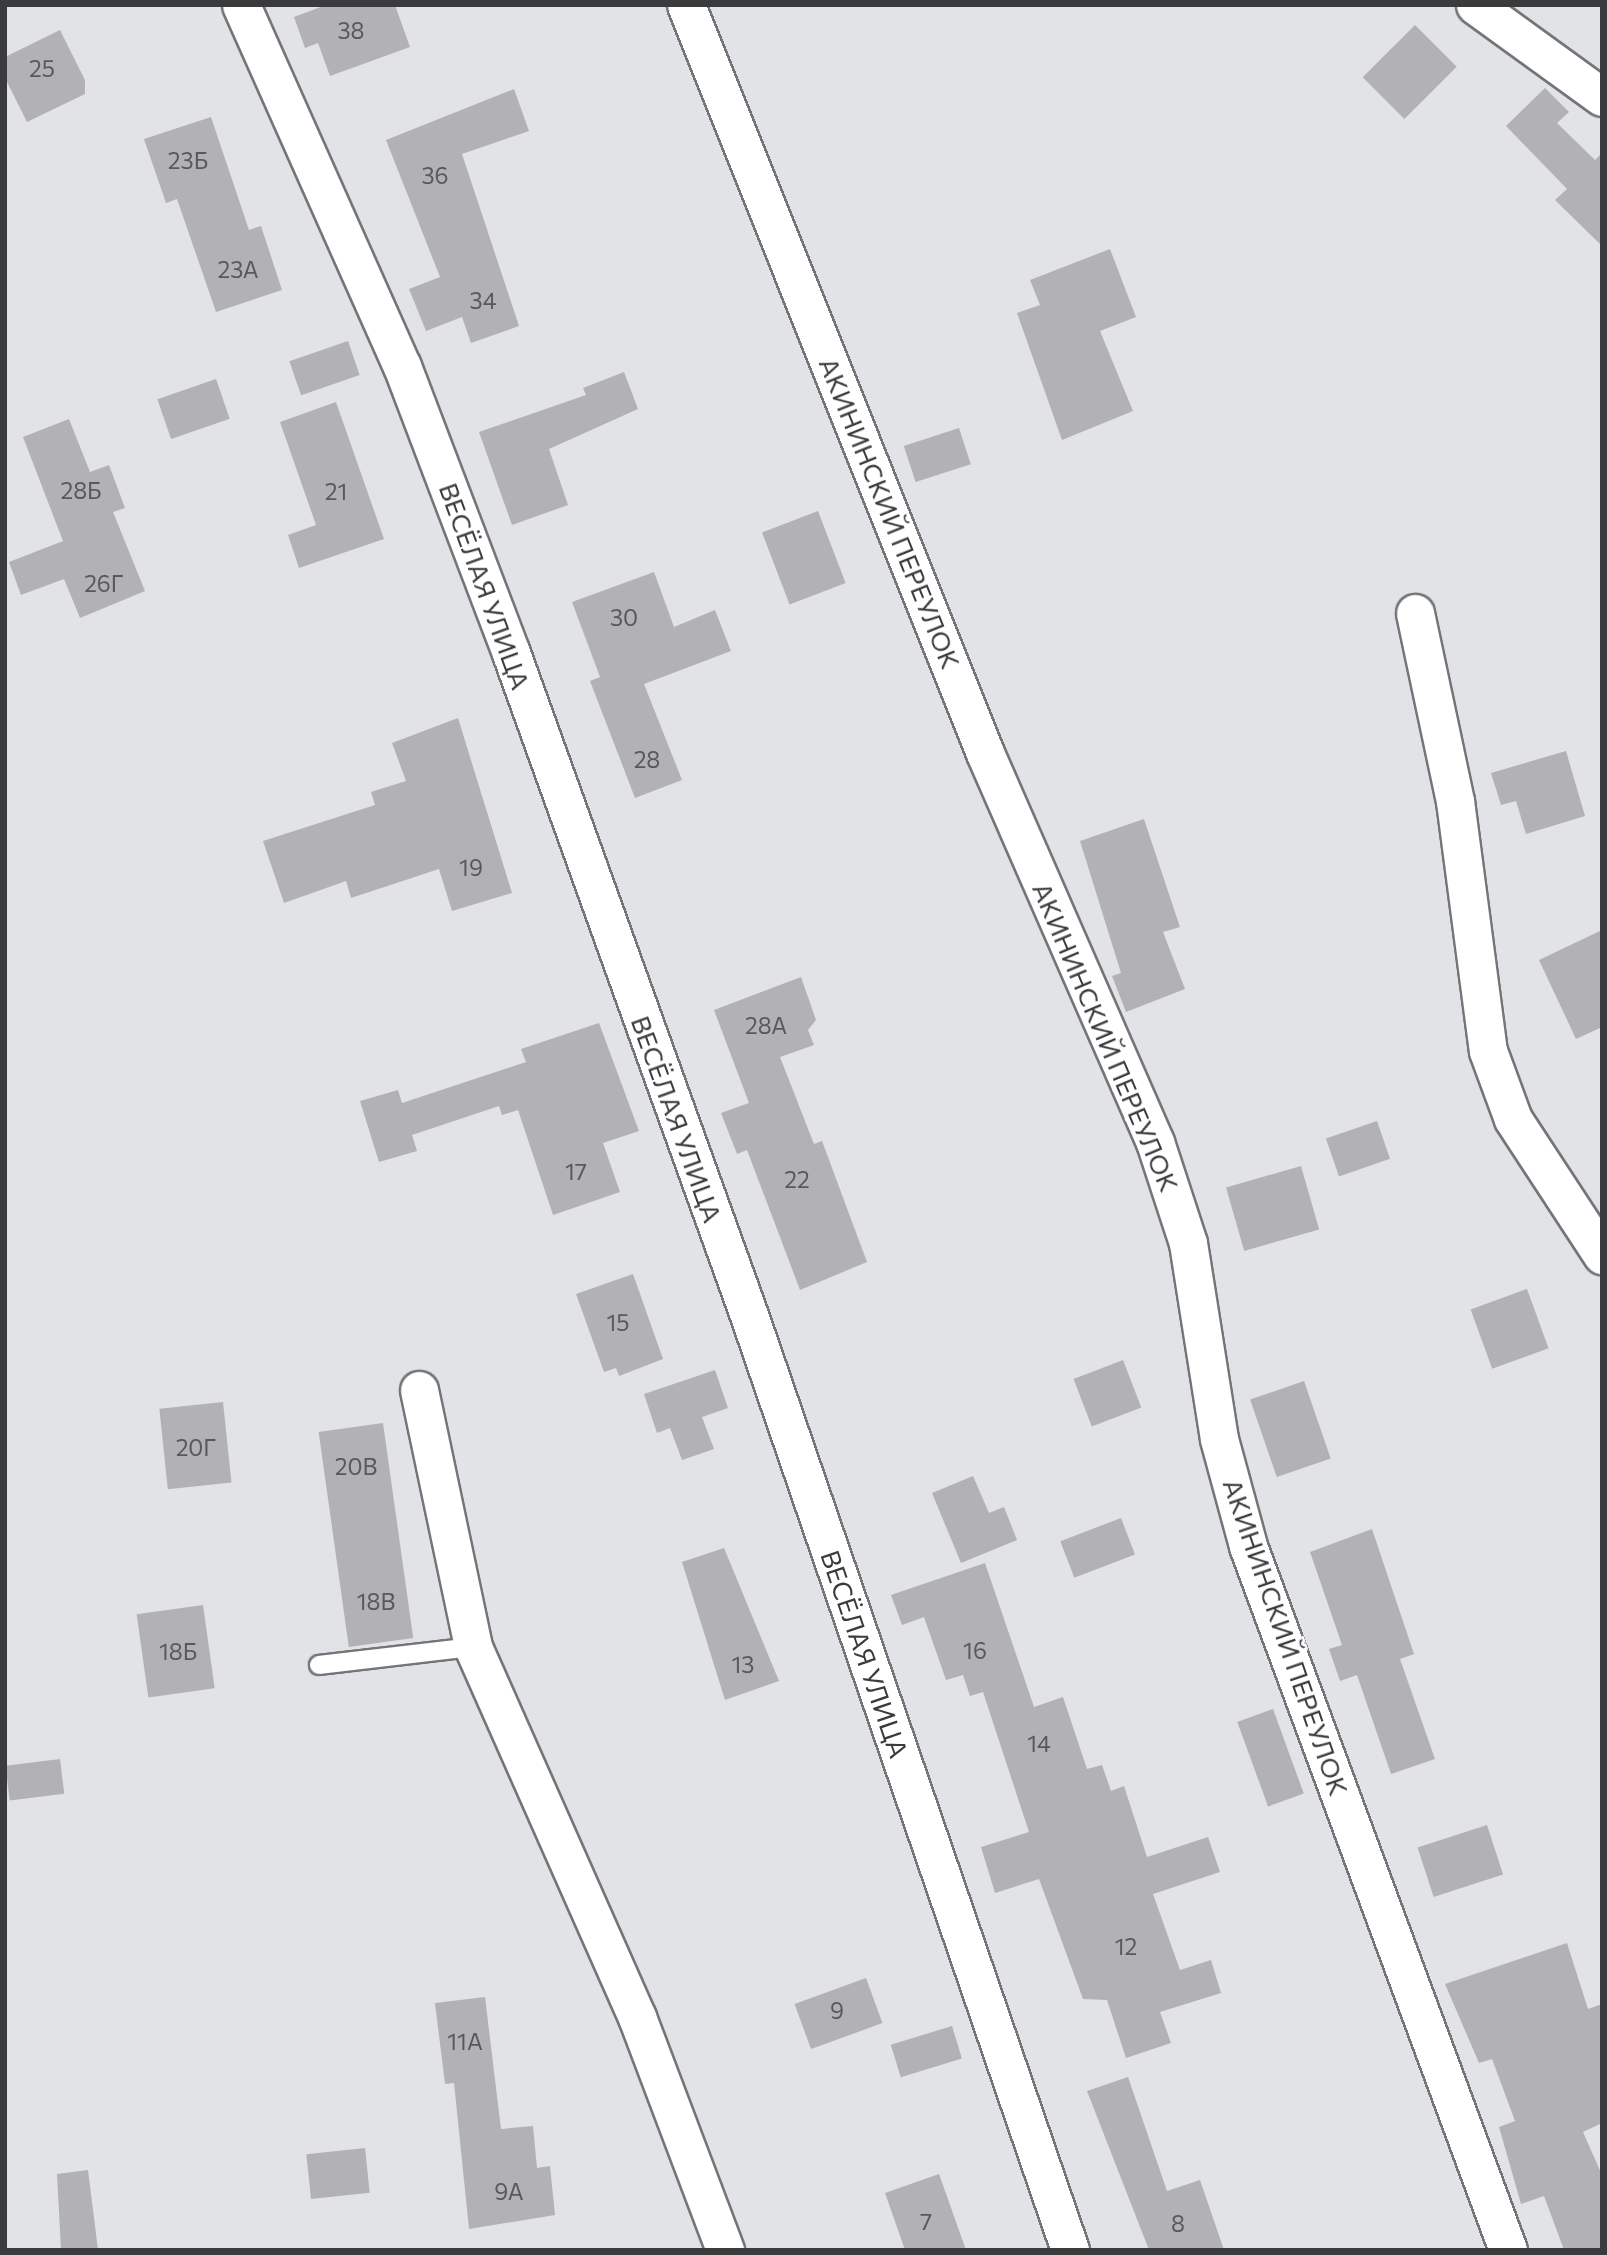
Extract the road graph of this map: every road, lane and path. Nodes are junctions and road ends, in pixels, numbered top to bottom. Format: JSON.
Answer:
{"nodes":[{"id":1,"x":241,"y":5,"type":"edge"},
{"id":2,"x":685,"y":5,"type":"edge"},
{"id":3,"x":1475,"y":5,"type":"edge"},
{"id":4,"x":1602,"y":97,"type":"edge"},
{"id":5,"x":1415,"y":613,"type":"dead end"},
{"id":6,"x":1602,"y":1255,"type":"edge"},
{"id":7,"x":419,"y":1390,"type":"dead end"},
{"id":8,"x":472,"y":1647,"type":"junction"},
{"id":9,"x":319,"y":1665,"type":"dead end"},
{"id":10,"x":725,"y":2250,"type":"edge"},
{"id":11,"x":1070,"y":2250,"type":"edge"},
{"id":12,"x":1508,"y":2250,"type":"edge"}],
"edges":[{"from":1,"to":11,"type":"street","name":"ВЕСЁЛАЯ УЛИЦА"},
{"from":2,"to":12,"type":"street","name":"АКИНИНСКИЙ ПЕРЕУЛОК"},
{"from":3,"to":4,"type":"street"},
{"from":5,"to":6,"type":"street"},
{"from":7,"to":8,"type":"street"},
{"from":8,"to":9,"type":"lane"},
{"from":8,"to":10,"type":"street"}]}
